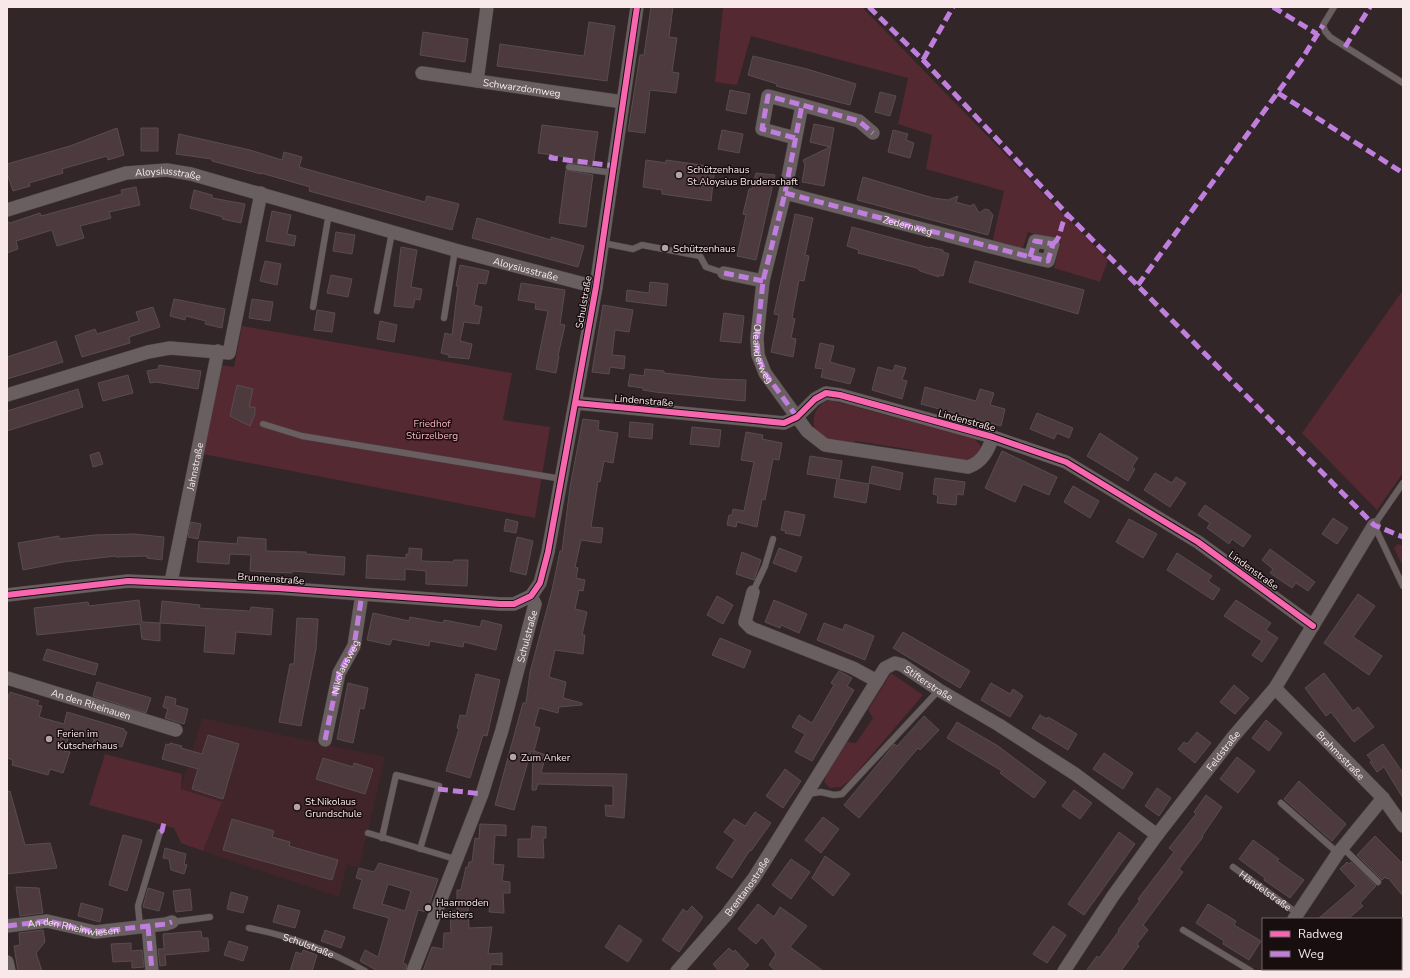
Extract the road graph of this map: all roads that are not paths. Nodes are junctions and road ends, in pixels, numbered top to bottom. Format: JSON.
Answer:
{"nodes":[{"id":1,"x":487,"y":7,"type":"edge"},
{"id":2,"x":637,"y":7,"type":"edge"},
{"id":3,"x":1334,"y":7,"type":"edge"},
{"id":4,"x":422,"y":73,"type":"dead end"},
{"id":5,"x":477,"y":81,"type":"junction"},
{"id":6,"x":1403,"y":83,"type":"edge"},
{"id":7,"x":623,"y":102,"type":"junction"},
{"id":8,"x":802,"y":105,"type":"junction"},
{"id":9,"x":873,"y":133,"type":"dead end"},
{"id":10,"x":795,"y":138,"type":"junction"},
{"id":11,"x":569,"y":167,"type":"dead end"},
{"id":12,"x":614,"y":173,"type":"junction"},
{"id":13,"x":261,"y":193,"type":"junction"},
{"id":14,"x":785,"y":193,"type":"junction"},
{"id":15,"x":7,"y":210,"type":"edge"},
{"id":16,"x":329,"y":214,"type":"junction"},
{"id":17,"x":392,"y":232,"type":"junction"},
{"id":18,"x":603,"y":243,"type":"junction"},
{"id":19,"x":455,"y":250,"type":"junction"},
{"id":20,"x":1030,"y":257,"type":"dead end"},
{"id":21,"x":724,"y":273,"type":"joint"},
{"id":22,"x":763,"y":281,"type":"junction"},
{"id":23,"x":596,"y":287,"type":"junction"},
{"id":24,"x":313,"y":307,"type":"dead end"},
{"id":25,"x":377,"y":311,"type":"dead end"},
{"id":26,"x":444,"y":318,"type":"dead end"},
{"id":27,"x":218,"y":351,"type":"junction"},
{"id":28,"x":7,"y":395,"type":"edge"},
{"id":29,"x":576,"y":403,"type":"junction"},
{"id":30,"x":797,"y":417,"type":"junction"},
{"id":31,"x":264,"y":424,"type":"dead end"},
{"id":32,"x":993,"y":437,"type":"junction"},
{"id":33,"x":562,"y":479,"type":"junction"},
{"id":34,"x":1403,"y":483,"type":"edge"},
{"id":35,"x":1374,"y":524,"type":"junction"},
{"id":36,"x":773,"y":538,"type":"dead end"},
{"id":37,"x":171,"y":582,"type":"junction"},
{"id":38,"x":1403,"y":586,"type":"edge"},
{"id":39,"x":754,"y":592,"type":"joint"},
{"id":40,"x":362,"y":594,"type":"junction"},
{"id":41,"x":7,"y":595,"type":"edge"},
{"id":42,"x":531,"y":596,"type":"junction"},
{"id":43,"x":1313,"y":626,"type":"junction"},
{"id":44,"x":7,"y":678,"type":"edge"},
{"id":45,"x":877,"y":681,"type":"junction"},
{"id":46,"x":1275,"y":688,"type":"junction"},
{"id":47,"x":938,"y":690,"type":"junction"},
{"id":48,"x":176,"y":730,"type":"dead end"},
{"id":49,"x":325,"y":740,"type":"dead end"},
{"id":50,"x":807,"y":794,"type":"junction"},
{"id":51,"x":1383,"y":798,"type":"junction"},
{"id":52,"x":1281,"y":803,"type":"dead end"},
{"id":53,"x":1403,"y":826,"type":"edge"},
{"id":54,"x":160,"y":832,"type":"dead end"},
{"id":55,"x":368,"y":833,"type":"dead end"},
{"id":56,"x":1157,"y":835,"type":"junction"},
{"id":57,"x":382,"y":838,"type":"junction"},
{"id":58,"x":420,"y":849,"type":"junction"},
{"id":59,"x":1340,"y":850,"type":"junction"},
{"id":60,"x":455,"y":859,"type":"junction"},
{"id":61,"x":1233,"y":867,"type":"dead end"},
{"id":62,"x":1378,"y":882,"type":"dead end"},
{"id":63,"x":1296,"y":916,"type":"edge"},
{"id":64,"x":210,"y":917,"type":"dead end"},
{"id":65,"x":172,"y":922,"type":"joint"},
{"id":66,"x":7,"y":926,"type":"edge"},
{"id":67,"x":144,"y":926,"type":"junction"},
{"id":68,"x":249,"y":928,"type":"dead end"},
{"id":69,"x":1183,"y":930,"type":"dead end"},
{"id":70,"x":7,"y":962,"type":"edge"},
{"id":71,"x":1272,"y":970,"type":"edge"},
{"id":72,"x":9,"y":971,"type":"edge"},
{"id":73,"x":152,"y":971,"type":"edge"},
{"id":74,"x":365,"y":971,"type":"edge"},
{"id":75,"x":413,"y":971,"type":"edge"},
{"id":76,"x":677,"y":971,"type":"edge"},
{"id":77,"x":1064,"y":971,"type":"edge"},
{"id":78,"x":1251,"y":971,"type":"edge"},
{"id":79,"x":1275,"y":971,"type":"edge"}],
"edges":[{"from":1,"to":5,"type":"street"},
{"from":2,"to":7,"type":"street","name":"Schulstraße"},
{"from":3,"to":6,"type":"lane"},
{"from":4,"to":5,"type":"street","name":"Schwarzdornweg"},
{"from":5,"to":7,"type":"street","name":"Schwarzdornweg"},
{"from":7,"to":12,"type":"street","name":"Schulstraße"},
{"from":8,"to":9,"type":"street"},
{"from":8,"to":10,"type":"street","name":"Oleanderweg"},
{"from":8,"to":10,"type":"street"},
{"from":10,"to":14,"type":"street","name":"Oleanderweg"},
{"from":11,"to":12,"type":"lane"},
{"from":12,"to":18,"type":"street","name":"Schulstraße"},
{"from":13,"to":15,"type":"street","name":"Aloysiusstraße"},
{"from":13,"to":16,"type":"street","name":"Aloysiusstraße"},
{"from":13,"to":27,"type":"street"},
{"from":14,"to":20,"type":"street","name":"Zedernweg"},
{"from":14,"to":22,"type":"street","name":"Oleanderweg"},
{"from":16,"to":17,"type":"street","name":"Aloysiusstraße"},
{"from":16,"to":24,"type":"lane"},
{"from":17,"to":19,"type":"street","name":"Aloysiusstraße"},
{"from":17,"to":25,"type":"lane"},
{"from":18,"to":21,"type":"lane"},
{"from":18,"to":23,"type":"street","name":"Schulstraße"},
{"from":19,"to":23,"type":"street","name":"Aloysiusstraße"},
{"from":19,"to":26,"type":"lane"},
{"from":21,"to":22,"type":"street"},
{"from":22,"to":30,"type":"street","name":"Oleanderweg"},
{"from":23,"to":29,"type":"street","name":"Schulstraße"},
{"from":27,"to":28,"type":"street"},
{"from":27,"to":37,"type":"street","name":"Jahnstraße"},
{"from":29,"to":30,"type":"street","name":"Lindenstraße"},
{"from":29,"to":33,"type":"street","name":"Schulstraße"},
{"from":30,"to":32,"type":"street","name":"Lindenstraße"},
{"from":30,"to":32,"type":"street","name":"Lindenstraße"},
{"from":31,"to":33,"type":"lane"},
{"from":32,"to":43,"type":"street","name":"Lindenstraße"},
{"from":33,"to":42,"type":"street","name":"Schulstraße"},
{"from":34,"to":35,"type":"lane"},
{"from":35,"to":38,"type":"lane"},
{"from":35,"to":43,"type":"street","name":"Feldstraße"},
{"from":36,"to":39,"type":"lane"},
{"from":37,"to":40,"type":"street","name":"Brunnenstraße"},
{"from":37,"to":41,"type":"street","name":"Brunnenstraße"},
{"from":39,"to":45,"type":"street"},
{"from":40,"to":42,"type":"street","name":"Brunnenstraße"},
{"from":40,"to":49,"type":"street","name":"Nikolausweg"},
{"from":42,"to":60,"type":"street","name":"Schulstraße"},
{"from":43,"to":46,"type":"street","name":"Feldstraße"},
{"from":44,"to":48,"type":"street","name":"An den Rheinauen"},
{"from":45,"to":47,"type":"street","name":"Stifterstraße"},
{"from":45,"to":50,"type":"street","name":"Brentanostraße"},
{"from":46,"to":51,"type":"street","name":"Brahmsstraße"},
{"from":46,"to":56,"type":"street","name":"Feldstraße"},
{"from":47,"to":50,"type":"lane"},
{"from":47,"to":56,"type":"street","name":"Stifterstraße"},
{"from":50,"to":76,"type":"street","name":"Brentanostraße"},
{"from":51,"to":53,"type":"street","name":"Brahmsstraße"},
{"from":51,"to":59,"type":"street","name":"Händelstraße"},
{"from":52,"to":59,"type":"lane"},
{"from":54,"to":67,"type":"lane"},
{"from":55,"to":57,"type":"lane"},
{"from":56,"to":77,"type":"street","name":"Feldstraße"},
{"from":57,"to":58,"type":"lane"},
{"from":57,"to":58,"type":"lane"},
{"from":58,"to":60,"type":"lane"},
{"from":59,"to":62,"type":"lane"},
{"from":59,"to":63,"type":"street","name":"Händelstraße"},
{"from":60,"to":75,"type":"street","name":"Schulstraße"},
{"from":61,"to":63,"type":"lane","name":"Händelstraße"},
{"from":64,"to":65,"type":"lane","name":"An den Rheinwiesen"},
{"from":65,"to":67,"type":"street","name":"An den Rheinwiesen"},
{"from":66,"to":67,"type":"street","name":"An den Rheinwiesen"},
{"from":67,"to":73,"type":"street"},
{"from":68,"to":74,"type":"lane","name":"Schulstraße"},
{"from":69,"to":78,"type":"lane"},
{"from":70,"to":72,"type":"street"},
{"from":71,"to":79,"type":"lane"}]}
